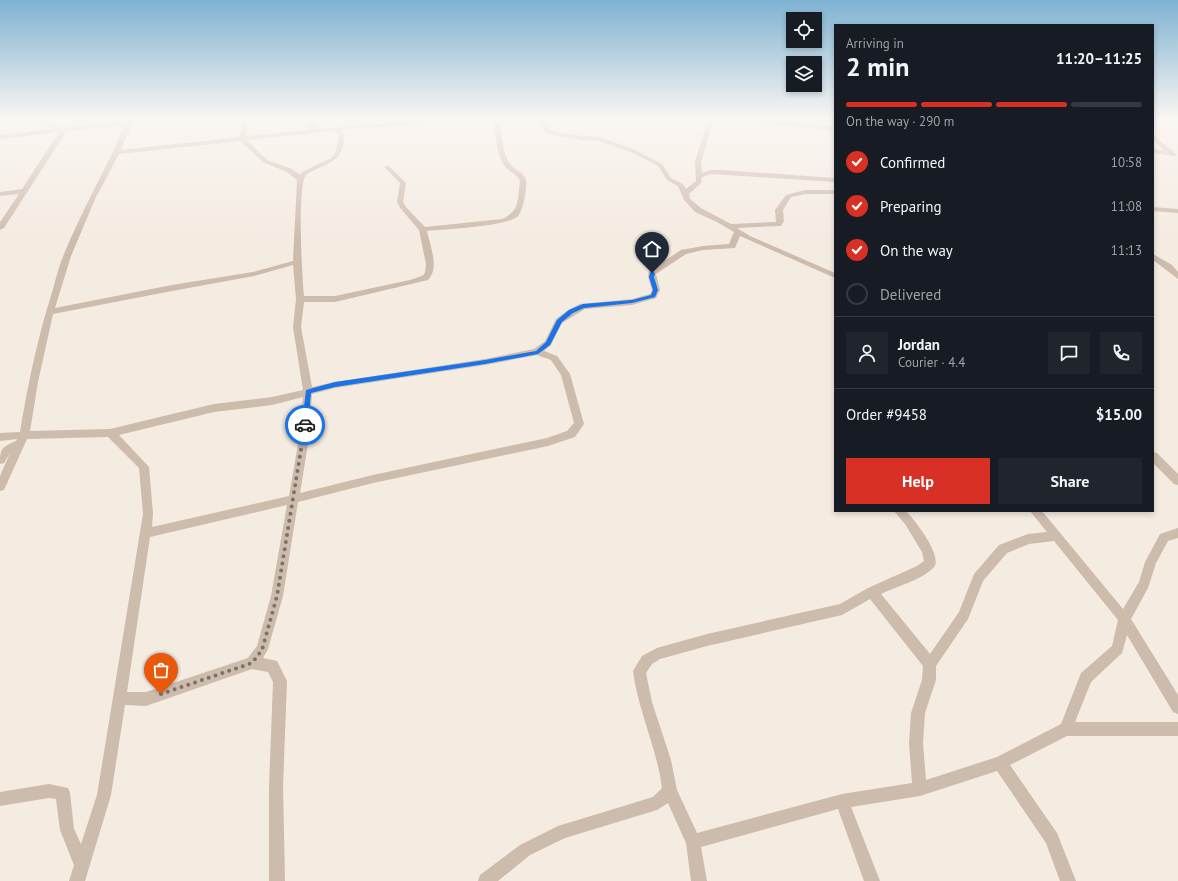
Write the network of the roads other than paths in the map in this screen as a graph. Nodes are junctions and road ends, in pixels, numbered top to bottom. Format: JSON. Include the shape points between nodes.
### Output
{"nodes":[{"id":1,"x":44,"y":160,"type":"edge"},
{"id":2,"x":113,"y":160,"type":"edge"},
{"id":3,"x":264,"y":160,"type":"edge"},
{"id":4,"x":331,"y":160,"type":"edge"},
{"id":5,"x":505,"y":160,"type":"edge"},
{"id":6,"x":651,"y":160,"type":"edge"},
{"id":7,"x":699,"y":160,"type":"edge"},
{"id":8,"x":388,"y":167,"type":"dead end"},
{"id":9,"x":700,"y":176,"type":"junction"},
{"id":10,"x":300,"y":180,"type":"junction"},
{"id":11,"x":834,"y":180,"type":"edge"},
{"id":12,"x":24,"y":191,"type":"junction"},
{"id":13,"x":834,"y":192,"type":"edge"},
{"id":14,"x":685,"y":193,"type":"junction"},
{"id":15,"x":0,"y":194,"type":"edge"},
{"id":16,"x":1154,"y":209,"type":"edge"},
{"id":17,"x":1178,"y":211,"type":"edge"},
{"id":18,"x":730,"y":226,"type":"junction"},
{"id":19,"x":0,"y":228,"type":"edge"},
{"id":20,"x":423,"y":229,"type":"junction"},
{"id":21,"x":738,"y":231,"type":"junction"},
{"id":22,"x":1154,"y":257,"type":"edge"},
{"id":23,"x":297,"y":262,"type":"junction"},
{"id":24,"x":834,"y":276,"type":"edge"},
{"id":25,"x":1178,"y":277,"type":"edge"},
{"id":26,"x":300,"y":298,"type":"junction"},
{"id":27,"x":50,"y":312,"type":"junction"},
{"id":28,"x":538,"y":352,"type":"junction"},
{"id":29,"x":308,"y":391,"type":"junction"},
{"id":30,"x":110,"y":433,"type":"junction"},
{"id":31,"x":0,"y":437,"type":"edge"},
{"id":32,"x":22,"y":439,"type":"junction"},
{"id":33,"x":1154,"y":457,"type":"edge"},
{"id":34,"x":0,"y":460,"type":"edge"},
{"id":35,"x":1178,"y":481,"type":"edge"},
{"id":36,"x":0,"y":487,"type":"edge"},
{"id":37,"x":294,"y":499,"type":"junction"},
{"id":38,"x":900,"y":512,"type":"edge"},
{"id":39,"x":1036,"y":512,"type":"edge"},
{"id":40,"x":145,"y":533,"type":"junction"},
{"id":41,"x":1178,"y":533,"type":"edge"},
{"id":42,"x":1057,"y":536,"type":"junction"},
{"id":43,"x":872,"y":592,"type":"junction"},
{"id":44,"x":1124,"y":619,"type":"junction"},
{"id":45,"x":252,"y":663,"type":"junction"},
{"id":46,"x":930,"y":664,"type":"junction"},
{"id":47,"x":118,"y":698,"type":"junction"},
{"id":48,"x":1178,"y":707,"type":"edge"},
{"id":49,"x":1066,"y":728,"type":"junction"},
{"id":50,"x":1178,"y":729,"type":"edge"},
{"id":51,"x":1000,"y":764,"type":"junction"},
{"id":52,"x":920,"y":789,"type":"junction"},
{"id":53,"x":670,"y":791,"type":"junction"},
{"id":54,"x":0,"y":799,"type":"edge"},
{"id":55,"x":842,"y":801,"type":"junction"},
{"id":56,"x":693,"y":842,"type":"junction"},
{"id":57,"x":82,"y":864,"type":"junction"},
{"id":58,"x":489,"y":879,"type":"edge"},
{"id":59,"x":77,"y":881,"type":"edge"},
{"id":60,"x":277,"y":881,"type":"edge"},
{"id":61,"x":699,"y":881,"type":"edge"},
{"id":62,"x":872,"y":881,"type":"edge"},
{"id":63,"x":1068,"y":881,"type":"edge"}],
"edges":[{"from":1,"to":12,"type":"street"},
{"from":2,"to":27,"type":"street","via":[[67,256]]},
{"from":3,"to":10,"type":"street","via":[[290,170],[297,174]]},
{"from":4,"to":10,"type":"street","via":[[304,173]]},
{"from":5,"to":20,"type":"street","via":[[523,181],[519,210],[514,216],[503,221]]},
{"from":6,"to":14,"type":"street","via":[[660,165],[669,179],[681,185]]},
{"from":7,"to":9,"type":"street"},
{"from":8,"to":20,"type":"street","via":[[403,182],[400,202],[403,208]]},
{"from":9,"to":11,"type":"street","via":[[710,172],[722,172]]},
{"from":9,"to":14,"type":"street","via":[[699,182]]},
{"from":10,"to":23,"type":"street"},
{"from":12,"to":15,"type":"street"},
{"from":12,"to":19,"type":"street"},
{"from":13,"to":18,"type":"street","via":[[805,192],[788,196],[780,210],[778,224]]},
{"from":14,"to":18,"type":"street","via":[[687,200],[698,210]]},
{"from":16,"to":17,"type":"street"},
{"from":18,"to":21,"type":"street"},
{"from":20,"to":26,"type":"street","via":[[430,264],[425,278],[335,299]]},
{"from":21,"to":24,"type":"street","via":[[761,244]]},
{"from":21,"to":28,"type":"street","via":[[732,246],[684,252],[652,273],[656,290],[653,296],[632,302],[583,306],[571,312],[559,321],[548,343]]},
{"from":22,"to":25,"type":"street"},
{"from":23,"to":26,"type":"street"},
{"from":23,"to":27,"type":"street","via":[[254,274]]},
{"from":26,"to":29,"type":"street","via":[[297,327]]},
{"from":27,"to":32,"type":"street"},
{"from":28,"to":29,"type":"street"},
{"from":28,"to":37,"type":"street","via":[[554,358],[565,374],[579,424],[571,434],[548,442],[373,479]]},
{"from":29,"to":30,"type":"street","via":[[272,401],[214,408]]},
{"from":29,"to":37,"type":"street"},
{"from":30,"to":32,"type":"street"},
{"from":30,"to":40,"type":"street","via":[[144,467],[148,514]]},
{"from":31,"to":32,"type":"street"},
{"from":32,"to":34,"type":"street","via":[[8,449]]},
{"from":32,"to":36,"type":"street"},
{"from":33,"to":35,"type":"street"},
{"from":37,"to":40,"type":"street"},
{"from":37,"to":45,"type":"street","via":[[277,596],[262,650]]},
{"from":38,"to":43,"type":"street","via":[[909,521],[928,551],[930,563],[921,570]]},
{"from":39,"to":42,"type":"street"},
{"from":40,"to":47,"type":"street"},
{"from":41,"to":44,"type":"street","via":[[1164,537],[1151,562],[1144,584]]},
{"from":42,"to":44,"type":"street"},
{"from":42,"to":46,"type":"street","via":[[1028,539],[1003,549],[978,578],[964,615]]},
{"from":43,"to":46,"type":"street"},
{"from":43,"to":53,"type":"street","via":[[842,609],[707,640],[657,654],[647,660],[639,671],[641,689],[668,773]]},
{"from":44,"to":48,"type":"street"},
{"from":44,"to":49,"type":"street","via":[[1118,649],[1086,678]]},
{"from":45,"to":47,"type":"street","via":[[146,699]]},
{"from":45,"to":60,"type":"street","via":[[272,666],[280,681],[276,787]]},
{"from":46,"to":52,"type":"street","via":[[929,680],[918,712],[916,743]]},
{"from":47,"to":57,"type":"street","via":[[104,795]]},
{"from":49,"to":50,"type":"street"},
{"from":49,"to":51,"type":"street"},
{"from":51,"to":52,"type":"street"},
{"from":51,"to":63,"type":"street","via":[[1052,838]]},
{"from":52,"to":55,"type":"street"},
{"from":53,"to":56,"type":"street"},
{"from":53,"to":58,"type":"street","via":[[657,803],[563,831],[525,850]]},
{"from":54,"to":57,"type":"street","via":[[49,791],[63,793],[67,830]]},
{"from":55,"to":56,"type":"street"},
{"from":55,"to":62,"type":"street"},
{"from":56,"to":61,"type":"street"},
{"from":57,"to":59,"type":"street"}]}
